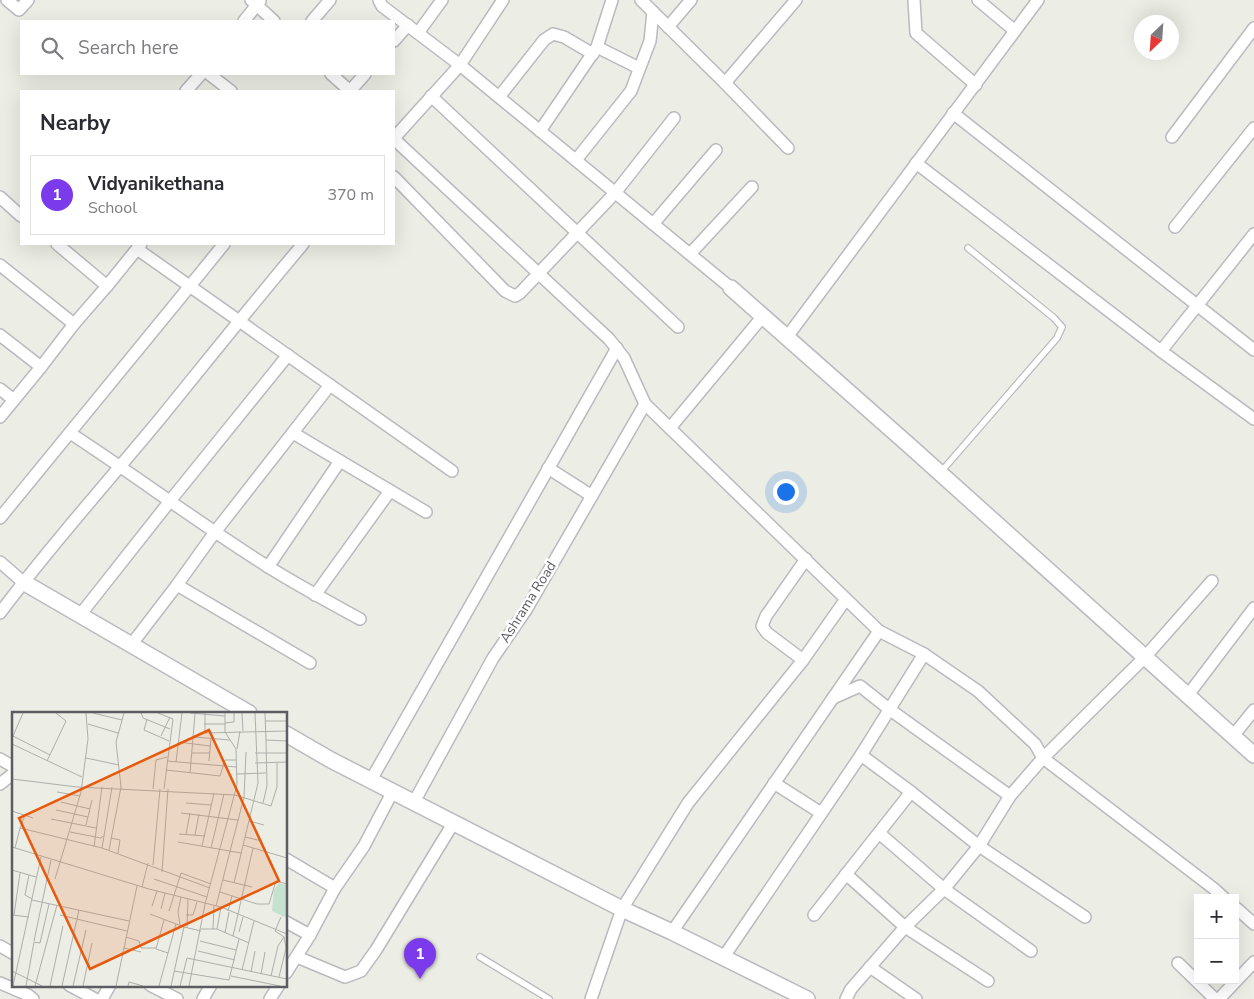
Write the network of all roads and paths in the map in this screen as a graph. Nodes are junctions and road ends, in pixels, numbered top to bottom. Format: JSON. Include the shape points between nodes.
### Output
{"nodes":[{"id":1,"x":7,"y":0,"type":"edge"},
{"id":2,"x":28,"y":0,"type":"edge"},
{"id":3,"x":330,"y":0,"type":"edge"},
{"id":4,"x":442,"y":0,"type":"edge"},
{"id":5,"x":503,"y":0,"type":"edge"},
{"id":6,"x":612,"y":0,"type":"edge"},
{"id":7,"x":641,"y":0,"type":"edge"},
{"id":8,"x":691,"y":0,"type":"edge"},
{"id":9,"x":796,"y":0,"type":"edge"},
{"id":10,"x":914,"y":0,"type":"edge"},
{"id":11,"x":978,"y":0,"type":"edge"},
{"id":12,"x":1038,"y":0,"type":"edge"},
{"id":13,"x":256,"y":2,"type":"edge"},
{"id":14,"x":382,"y":2,"type":"edge"},
{"id":15,"x":654,"y":12,"type":"junction"},
{"id":16,"x":245,"y":20,"type":"edge"},
{"id":17,"x":273,"y":20,"type":"edge"},
{"id":18,"x":313,"y":20,"type":"edge"},
{"id":19,"x":408,"y":25,"type":"junction"},
{"id":20,"x":668,"y":27,"type":"junction"},
{"id":21,"x":1254,"y":28,"type":"edge"},
{"id":22,"x":1016,"y":31,"type":"junction"},
{"id":23,"x":418,"y":33,"type":"junction"},
{"id":24,"x":395,"y":40,"type":"edge"},
{"id":25,"x":595,"y":51,"type":"junction"},
{"id":26,"x":460,"y":64,"type":"junction"},
{"id":27,"x":639,"y":68,"type":"junction"},
{"id":28,"x":200,"y":75,"type":"edge"},
{"id":29,"x":210,"y":75,"type":"edge"},
{"id":30,"x":332,"y":75,"type":"edge"},
{"id":31,"x":364,"y":75,"type":"edge"},
{"id":32,"x":725,"y":83,"type":"junction"},
{"id":33,"x":976,"y":84,"type":"junction"},
{"id":34,"x":187,"y":90,"type":"edge"},
{"id":35,"x":230,"y":90,"type":"edge"},
{"id":36,"x":349,"y":90,"type":"edge"},
{"id":37,"x":351,"y":90,"type":"edge"},
{"id":38,"x":431,"y":96,"type":"junction"},
{"id":39,"x":499,"y":97,"type":"junction"},
{"id":40,"x":954,"y":113,"type":"junction"},
{"id":41,"x":674,"y":118,"type":"dead end"},
{"id":42,"x":1254,"y":128,"type":"edge"},
{"id":43,"x":540,"y":131,"type":"junction"},
{"id":44,"x":1172,"y":137,"type":"dead end"},
{"id":45,"x":395,"y":138,"type":"edge"},
{"id":46,"x":395,"y":140,"type":"edge"},
{"id":47,"x":788,"y":148,"type":"dead end"},
{"id":48,"x":716,"y":150,"type":"dead end"},
{"id":49,"x":576,"y":160,"type":"junction"},
{"id":50,"x":916,"y":163,"type":"junction"},
{"id":51,"x":395,"y":178,"type":"edge"},
{"id":52,"x":752,"y":187,"type":"dead end"},
{"id":53,"x":615,"y":193,"type":"junction"},
{"id":54,"x":0,"y":197,"type":"edge"},
{"id":55,"x":20,"y":215,"type":"edge"},
{"id":56,"x":653,"y":224,"type":"junction"},
{"id":57,"x":1175,"y":227,"type":"dead end"},
{"id":58,"x":576,"y":232,"type":"junction"},
{"id":59,"x":1254,"y":234,"type":"edge"},
{"id":60,"x":61,"y":245,"type":"edge"},
{"id":61,"x":223,"y":245,"type":"edge"},
{"id":62,"x":302,"y":245,"type":"edge"},
{"id":63,"x":139,"y":246,"type":"edge"},
{"id":64,"x":968,"y":248,"type":"dead end"},
{"id":65,"x":690,"y":254,"type":"junction"},
{"id":66,"x":0,"y":265,"type":"edge"},
{"id":67,"x":538,"y":274,"type":"junction"},
{"id":68,"x":107,"y":286,"type":"junction"},
{"id":69,"x":190,"y":286,"type":"junction"},
{"id":70,"x":731,"y":288,"type":"joint"},
{"id":71,"x":1197,"y":306,"type":"junction"},
{"id":72,"x":763,"y":316,"type":"junction"},
{"id":73,"x":238,"y":320,"type":"junction"},
{"id":74,"x":74,"y":324,"type":"junction"},
{"id":75,"x":678,"y":327,"type":"dead end"},
{"id":76,"x":0,"y":335,"type":"edge"},
{"id":77,"x":787,"y":337,"type":"junction"},
{"id":78,"x":617,"y":348,"type":"junction"},
{"id":79,"x":1254,"y":350,"type":"edge"},
{"id":80,"x":1161,"y":351,"type":"junction"},
{"id":81,"x":288,"y":355,"type":"junction"},
{"id":82,"x":41,"y":367,"type":"junction"},
{"id":83,"x":330,"y":384,"type":"junction"},
{"id":84,"x":0,"y":389,"type":"edge"},
{"id":85,"x":14,"y":400,"type":"junction"},
{"id":86,"x":645,"y":404,"type":"junction"},
{"id":87,"x":0,"y":417,"type":"edge"},
{"id":88,"x":1254,"y":419,"type":"edge"},
{"id":89,"x":670,"y":428,"type":"junction"},
{"id":90,"x":70,"y":433,"type":"junction"},
{"id":91,"x":293,"y":433,"type":"junction"},
{"id":92,"x":340,"y":461,"type":"junction"},
{"id":93,"x":120,"y":466,"type":"junction"},
{"id":94,"x":548,"y":468,"type":"junction"},
{"id":95,"x":452,"y":470,"type":"dead end"},
{"id":96,"x":940,"y":473,"type":"junction"},
{"id":97,"x":390,"y":491,"type":"junction"},
{"id":98,"x":592,"y":496,"type":"junction"},
{"id":99,"x":170,"y":501,"type":"junction"},
{"id":100,"x":426,"y":512,"type":"dead end"},
{"id":101,"x":0,"y":518,"type":"edge"},
{"id":102,"x":215,"y":532,"type":"junction"},
{"id":103,"x":806,"y":560,"type":"junction"},
{"id":104,"x":0,"y":562,"type":"edge"},
{"id":105,"x":268,"y":567,"type":"junction"},
{"id":106,"x":1212,"y":581,"type":"dead end"},
{"id":107,"x":22,"y":582,"type":"junction"},
{"id":108,"x":177,"y":585,"type":"junction"},
{"id":109,"x":316,"y":595,"type":"junction"},
{"id":110,"x":846,"y":599,"type":"junction"},
{"id":111,"x":1254,"y":608,"type":"edge"},
{"id":112,"x":0,"y":613,"type":"edge"},
{"id":113,"x":80,"y":615,"type":"junction"},
{"id":114,"x":360,"y":619,"type":"dead end"},
{"id":115,"x":879,"y":631,"type":"junction"},
{"id":116,"x":131,"y":645,"type":"junction"},
{"id":117,"x":924,"y":654,"type":"junction"},
{"id":118,"x":1145,"y":656,"type":"junction"},
{"id":119,"x":803,"y":660,"type":"junction"},
{"id":120,"x":310,"y":663,"type":"dead end"},
{"id":121,"x":1188,"y":695,"type":"junction"},
{"id":122,"x":832,"y":698,"type":"junction"},
{"id":123,"x":889,"y":709,"type":"junction"},
{"id":124,"x":1254,"y":710,"type":"edge"},
{"id":125,"x":247,"y":712,"type":"edge"},
{"id":126,"x":288,"y":735,"type":"edge"},
{"id":127,"x":1233,"y":736,"type":"junction"},
{"id":128,"x":861,"y":755,"type":"junction"},
{"id":129,"x":1254,"y":755,"type":"edge"},
{"id":130,"x":1043,"y":758,"type":"junction"},
{"id":131,"x":0,"y":759,"type":"edge"},
{"id":132,"x":12,"y":766,"type":"edge"},
{"id":133,"x":12,"y":775,"type":"edge"},
{"id":134,"x":371,"y":780,"type":"junction"},
{"id":135,"x":774,"y":783,"type":"junction"},
{"id":136,"x":0,"y":784,"type":"edge"},
{"id":137,"x":393,"y":791,"type":"junction"},
{"id":138,"x":911,"y":792,"type":"junction"},
{"id":139,"x":1010,"y":796,"type":"junction"},
{"id":140,"x":414,"y":802,"type":"junction"},
{"id":141,"x":821,"y":813,"type":"junction"},
{"id":142,"x":454,"y":822,"type":"junction"},
{"id":143,"x":879,"y":833,"type":"junction"},
{"id":144,"x":979,"y":846,"type":"junction"},
{"id":145,"x":288,"y":860,"type":"edge"},
{"id":146,"x":846,"y":874,"type":"junction"},
{"id":147,"x":335,"y":888,"type":"junction"},
{"id":148,"x":944,"y":889,"type":"junction"},
{"id":149,"x":1220,"y":894,"type":"edge"},
{"id":150,"x":622,"y":909,"type":"junction"},
{"id":151,"x":1239,"y":911,"type":"edge"},
{"id":152,"x":814,"y":915,"type":"dead end"},
{"id":153,"x":1085,"y":917,"type":"dead end"},
{"id":154,"x":288,"y":923,"type":"edge"},
{"id":155,"x":1254,"y":924,"type":"edge"},
{"id":156,"x":906,"y":927,"type":"junction"},
{"id":157,"x":672,"y":932,"type":"junction"},
{"id":158,"x":310,"y":935,"type":"junction"},
{"id":159,"x":1031,"y":950,"type":"dead end"},
{"id":160,"x":297,"y":957,"type":"junction"},
{"id":161,"x":480,"y":957,"type":"dead end"},
{"id":162,"x":723,"y":958,"type":"junction"},
{"id":163,"x":1254,"y":962,"type":"edge"},
{"id":164,"x":1178,"y":963,"type":"dead end"},
{"id":165,"x":870,"y":967,"type":"junction"},
{"id":166,"x":288,"y":970,"type":"edge"},
{"id":167,"x":988,"y":980,"type":"dead end"},
{"id":168,"x":0,"y":983,"type":"edge"},
{"id":169,"x":71,"y":986,"type":"edge"},
{"id":170,"x":109,"y":986,"type":"edge"},
{"id":171,"x":152,"y":986,"type":"edge"},
{"id":172,"x":210,"y":986,"type":"edge"},
{"id":173,"x":278,"y":986,"type":"edge"},
{"id":174,"x":32,"y":993,"type":"edge"},
{"id":175,"x":95,"y":999,"type":"edge"},
{"id":176,"x":102,"y":999,"type":"edge"},
{"id":177,"x":177,"y":999,"type":"edge"},
{"id":178,"x":203,"y":999,"type":"edge"},
{"id":179,"x":270,"y":999,"type":"edge"},
{"id":180,"x":549,"y":999,"type":"edge"},
{"id":181,"x":591,"y":999,"type":"edge"},
{"id":182,"x":807,"y":999,"type":"edge"},
{"id":183,"x":846,"y":999,"type":"edge"},
{"id":184,"x":916,"y":999,"type":"edge"},
{"id":185,"x":1217,"y":999,"type":"edge"}],
"edges":[{"from":1,"to":2,"type":"street","via":[[19,10]]},
{"from":3,"to":18,"type":"street"},
{"from":4,"to":23,"type":"street"},
{"from":5,"to":26,"type":"street"},
{"from":6,"to":25,"type":"street"},
{"from":7,"to":15,"type":"street"},
{"from":8,"to":20,"type":"street"},
{"from":9,"to":32,"type":"street"},
{"from":10,"to":33,"type":"street","via":[[916,33]]},
{"from":11,"to":22,"type":"street"},
{"from":12,"to":22,"type":"street"},
{"from":13,"to":16,"type":"street"},
{"from":13,"to":17,"type":"street"},
{"from":14,"to":19,"type":"street"},
{"from":15,"to":20,"type":"street"},
{"from":15,"to":27,"type":"street","via":[[650,41]]},
{"from":19,"to":23,"type":"street"},
{"from":19,"to":24,"type":"street"},
{"from":20,"to":32,"type":"street"},
{"from":21,"to":44,"type":"street"},
{"from":22,"to":33,"type":"street"},
{"from":23,"to":26,"type":"street"},
{"from":25,"to":27,"type":"street"},
{"from":25,"to":39,"type":"street","via":[[553,34],[544,40]]},
{"from":25,"to":43,"type":"street"},
{"from":26,"to":38,"type":"street"},
{"from":26,"to":39,"type":"street"},
{"from":27,"to":49,"type":"street","via":[[631,91]]},
{"from":28,"to":34,"type":"street"},
{"from":29,"to":35,"type":"street"},
{"from":30,"to":36,"type":"street"},
{"from":31,"to":37,"type":"street"},
{"from":32,"to":47,"type":"street"},
{"from":33,"to":40,"type":"street"},
{"from":38,"to":45,"type":"street"},
{"from":38,"to":58,"type":"street"},
{"from":39,"to":43,"type":"street"},
{"from":40,"to":50,"type":"street"},
{"from":40,"to":71,"type":"street"},
{"from":41,"to":53,"type":"street"},
{"from":42,"to":57,"type":"street"},
{"from":43,"to":49,"type":"street"},
{"from":46,"to":67,"type":"street"},
{"from":48,"to":56,"type":"street"},
{"from":49,"to":53,"type":"street"},
{"from":50,"to":77,"type":"street"},
{"from":50,"to":80,"type":"street"},
{"from":51,"to":67,"type":"street","via":[[505,291],[515,296]]},
{"from":52,"to":65,"type":"street"},
{"from":53,"to":56,"type":"street"},
{"from":53,"to":58,"type":"street"},
{"from":54,"to":55,"type":"street"},
{"from":56,"to":65,"type":"street"},
{"from":58,"to":67,"type":"street"},
{"from":58,"to":75,"type":"street"},
{"from":59,"to":71,"type":"street"},
{"from":60,"to":68,"type":"street"},
{"from":61,"to":69,"type":"street"},
{"from":62,"to":73,"type":"street"},
{"from":63,"to":68,"type":"street"},
{"from":63,"to":69,"type":"street"},
{"from":64,"to":96,"type":"lane","via":[[1062,327],[1057,338]]},
{"from":65,"to":70,"type":"street"},
{"from":66,"to":74,"type":"street"},
{"from":67,"to":78,"type":"street"},
{"from":68,"to":74,"type":"street"},
{"from":69,"to":73,"type":"street"},
{"from":69,"to":90,"type":"street"},
{"from":70,"to":72,"type":"street"},
{"from":71,"to":79,"type":"street"},
{"from":71,"to":80,"type":"street"},
{"from":72,"to":77,"type":"street"},
{"from":72,"to":89,"type":"street"},
{"from":73,"to":81,"type":"street"},
{"from":73,"to":93,"type":"street"},
{"from":74,"to":82,"type":"street"},
{"from":76,"to":82,"type":"street"},
{"from":77,"to":96,"type":"street"},
{"from":78,"to":86,"type":"street"},
{"from":78,"to":94,"type":"street"},
{"from":80,"to":88,"type":"street"},
{"from":81,"to":83,"type":"street"},
{"from":81,"to":99,"type":"street"},
{"from":82,"to":85,"type":"street"},
{"from":83,"to":91,"type":"street"},
{"from":83,"to":95,"type":"street"},
{"from":84,"to":85,"type":"street"},
{"from":85,"to":87,"type":"street"},
{"from":86,"to":89,"type":"street"},
{"from":86,"to":98,"type":"street","name":"Ashrama Road"},
{"from":89,"to":103,"type":"street"},
{"from":90,"to":93,"type":"street"},
{"from":90,"to":101,"type":"street"},
{"from":91,"to":92,"type":"street"},
{"from":91,"to":102,"type":"street"},
{"from":92,"to":97,"type":"street"},
{"from":92,"to":105,"type":"street"},
{"from":93,"to":99,"type":"street"},
{"from":93,"to":107,"type":"street"},
{"from":94,"to":98,"type":"street"},
{"from":94,"to":134,"type":"street"},
{"from":96,"to":118,"type":"street"},
{"from":97,"to":100,"type":"street"},
{"from":97,"to":109,"type":"street"},
{"from":98,"to":140,"type":"street","name":"Ashrama Road","via":[[526,610],[493,658]]},
{"from":99,"to":102,"type":"street"},
{"from":99,"to":113,"type":"street"},
{"from":102,"to":105,"type":"street"},
{"from":102,"to":108,"type":"street"},
{"from":103,"to":110,"type":"street"},
{"from":103,"to":119,"type":"street","via":[[762,626]]},
{"from":104,"to":107,"type":"street"},
{"from":105,"to":109,"type":"street"},
{"from":106,"to":118,"type":"street"},
{"from":107,"to":112,"type":"street"},
{"from":107,"to":113,"type":"street"},
{"from":108,"to":116,"type":"street"},
{"from":108,"to":120,"type":"street"},
{"from":109,"to":114,"type":"street"},
{"from":110,"to":115,"type":"street"},
{"from":110,"to":119,"type":"street"},
{"from":111,"to":121,"type":"street"},
{"from":113,"to":116,"type":"street"},
{"from":115,"to":117,"type":"street"},
{"from":115,"to":122,"type":"street"},
{"from":116,"to":125,"type":"street"},
{"from":117,"to":123,"type":"street"},
{"from":117,"to":130,"type":"street","via":[[978,691],[1035,744]]},
{"from":118,"to":121,"type":"street"},
{"from":118,"to":130,"type":"street"},
{"from":119,"to":150,"type":"street","via":[[688,803]]},
{"from":121,"to":127,"type":"street"},
{"from":122,"to":123,"type":"street","via":[[860,686]]},
{"from":122,"to":135,"type":"street"},
{"from":123,"to":128,"type":"street"},
{"from":123,"to":139,"type":"street"},
{"from":124,"to":127,"type":"street"},
{"from":126,"to":134,"type":"street"},
{"from":127,"to":129,"type":"street"},
{"from":128,"to":138,"type":"street"},
{"from":128,"to":141,"type":"street"},
{"from":130,"to":139,"type":"street"},
{"from":130,"to":149,"type":"street"},
{"from":131,"to":132,"type":"street"},
{"from":133,"to":136,"type":"street"},
{"from":134,"to":137,"type":"street"},
{"from":135,"to":141,"type":"street"},
{"from":135,"to":157,"type":"street"},
{"from":137,"to":140,"type":"street"},
{"from":137,"to":147,"type":"street","via":[[364,846]]},
{"from":138,"to":143,"type":"street"},
{"from":138,"to":144,"type":"street"},
{"from":139,"to":144,"type":"street"},
{"from":140,"to":142,"type":"street"},
{"from":141,"to":162,"type":"street"},
{"from":142,"to":150,"type":"street"},
{"from":142,"to":160,"type":"street","via":[[361,971],[345,978]]},
{"from":143,"to":146,"type":"street"},
{"from":143,"to":148,"type":"street"},
{"from":144,"to":148,"type":"street"},
{"from":144,"to":153,"type":"street"},
{"from":145,"to":147,"type":"street"},
{"from":146,"to":152,"type":"street"},
{"from":146,"to":156,"type":"street"},
{"from":147,"to":158,"type":"street"},
{"from":148,"to":156,"type":"street"},
{"from":148,"to":159,"type":"street"},
{"from":150,"to":157,"type":"street"},
{"from":150,"to":181,"type":"street"},
{"from":151,"to":155,"type":"street"},
{"from":154,"to":158,"type":"street"},
{"from":156,"to":165,"type":"street"},
{"from":156,"to":167,"type":"street"},
{"from":157,"to":162,"type":"street"},
{"from":158,"to":160,"type":"street"},
{"from":160,"to":166,"type":"street"},
{"from":161,"to":180,"type":"lane"},
{"from":162,"to":182,"type":"street"},
{"from":163,"to":185,"type":"street"},
{"from":164,"to":185,"type":"street"},
{"from":165,"to":183,"type":"street"},
{"from":165,"to":184,"type":"street"},
{"from":168,"to":174,"type":"street"},
{"from":169,"to":175,"type":"street"},
{"from":170,"to":176,"type":"street"},
{"from":171,"to":177,"type":"street"},
{"from":172,"to":178,"type":"street"},
{"from":173,"to":179,"type":"street"}]}
